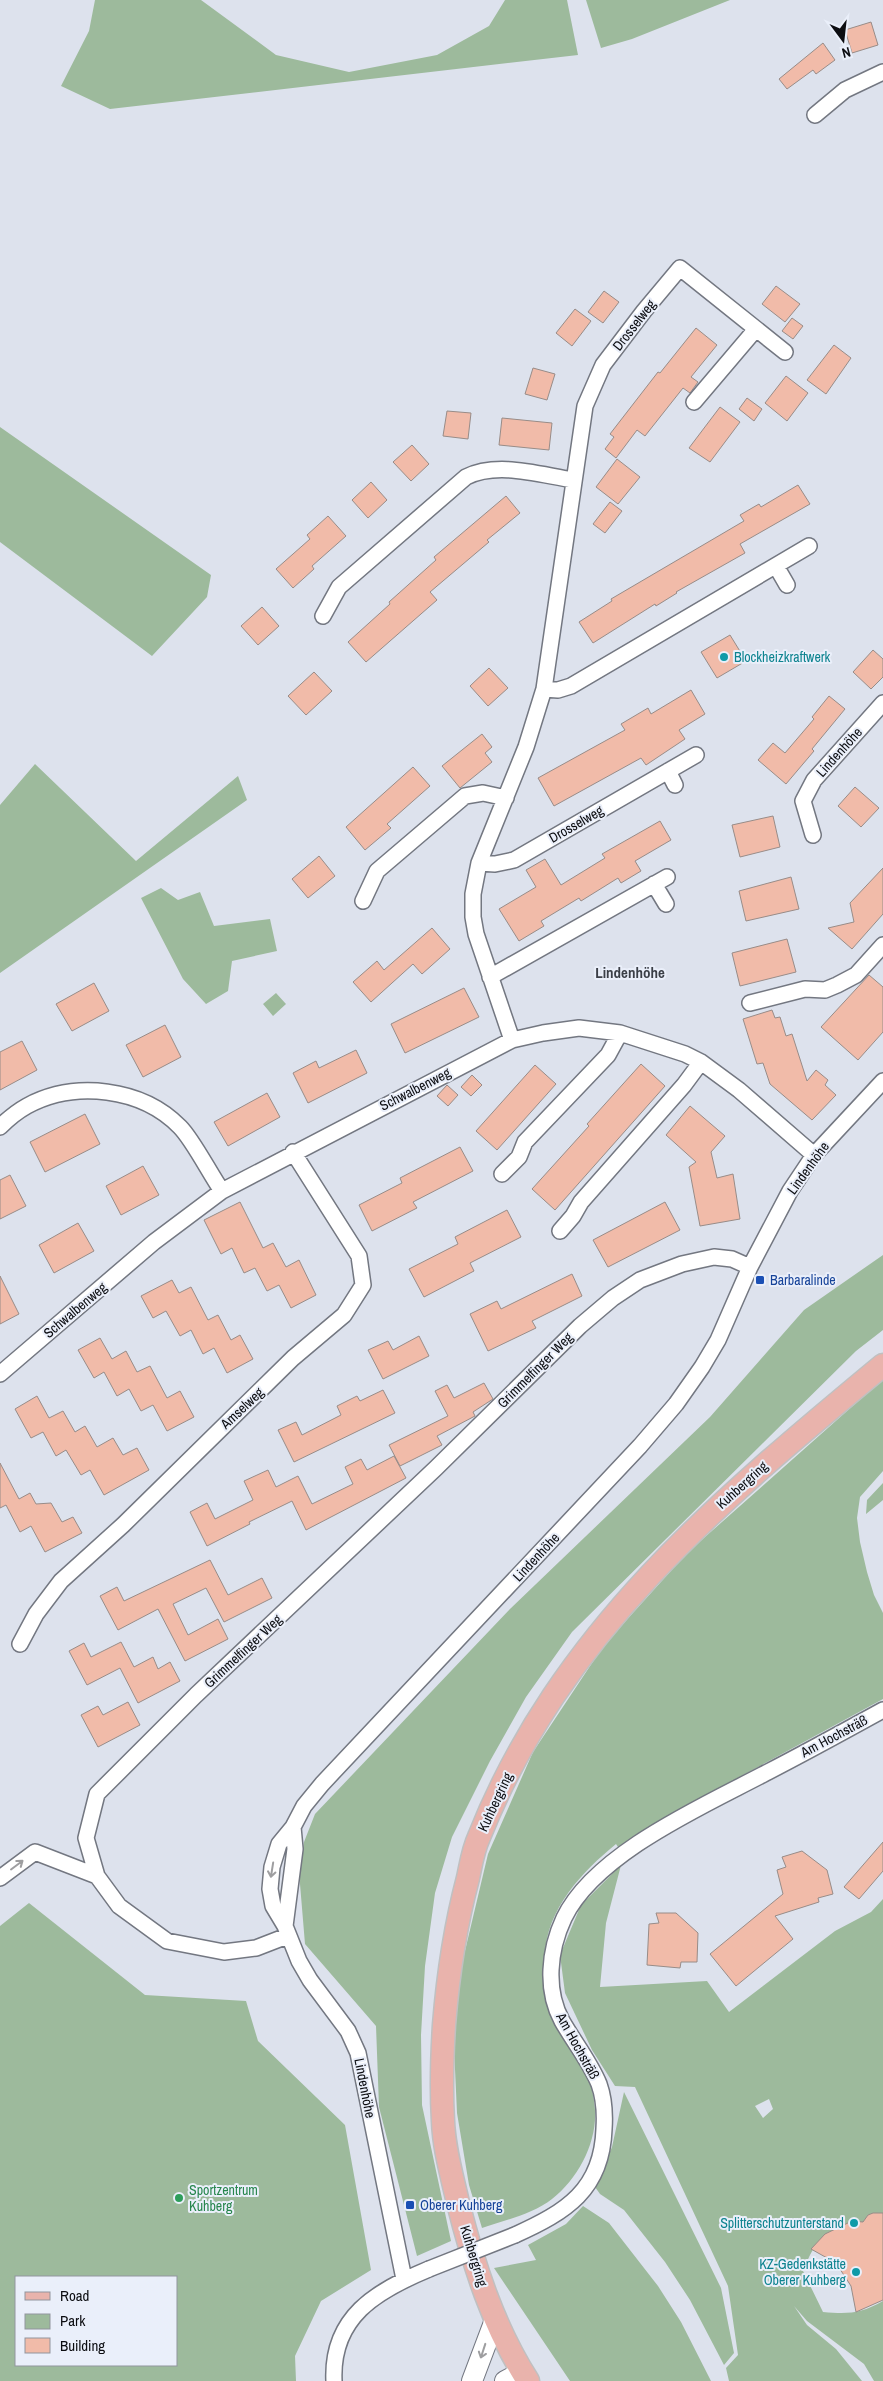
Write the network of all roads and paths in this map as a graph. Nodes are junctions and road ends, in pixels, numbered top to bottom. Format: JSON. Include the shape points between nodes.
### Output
{"nodes":[{"id":1,"x":883,"y":72,"type":"edge"},
{"id":2,"x":814,"y":115,"type":"dead end"},
{"id":3,"x":756,"y":329,"type":"junction"},
{"id":4,"x":785,"y":352,"type":"dead end"},
{"id":5,"x":694,"y":402,"type":"dead end"},
{"id":6,"x":574,"y":480,"type":"junction"},
{"id":7,"x":809,"y":546,"type":"dead end"},
{"id":8,"x":776,"y":566,"type":"junction"},
{"id":9,"x":787,"y":585,"type":"dead end"},
{"id":10,"x":323,"y":616,"type":"dead end"},
{"id":11,"x":544,"y":689,"type":"junction"},
{"id":12,"x":883,"y":703,"type":"edge"},
{"id":13,"x":696,"y":755,"type":"dead end"},
{"id":14,"x":668,"y":771,"type":"junction"},
{"id":15,"x":675,"y":785,"type":"dead end"},
{"id":16,"x":506,"y":798,"type":"junction"},
{"id":17,"x":813,"y":834,"type":"dead end"},
{"id":18,"x":479,"y":863,"type":"junction"},
{"id":19,"x":363,"y":901,"type":"dead end"},
{"id":20,"x":666,"y":904,"type":"dead end"},
{"id":21,"x":883,"y":945,"type":"edge"},
{"id":22,"x":490,"y":977,"type":"junction"},
{"id":23,"x":750,"y":1003,"type":"dead end"},
{"id":24,"x":620,"y":1033,"type":"junction"},
{"id":25,"x":512,"y":1040,"type":"junction"},
{"id":26,"x":701,"y":1062,"type":"junction"},
{"id":27,"x":883,"y":1081,"type":"edge"},
{"id":28,"x":0,"y":1127,"type":"edge"},
{"id":29,"x":293,"y":1152,"type":"junction"},
{"id":30,"x":814,"y":1155,"type":"junction"},
{"id":31,"x":502,"y":1174,"type":"dead end"},
{"id":32,"x":222,"y":1191,"type":"junction"},
{"id":33,"x":560,"y":1231,"type":"dead end"},
{"id":34,"x":750,"y":1267,"type":"junction"},
{"id":35,"x":883,"y":1365,"type":"edge"},
{"id":36,"x":0,"y":1374,"type":"edge"},
{"id":37,"x":20,"y":1644,"type":"dead end"},
{"id":38,"x":883,"y":1710,"type":"edge"},
{"id":39,"x":97,"y":1876,"type":"junction"},
{"id":40,"x":0,"y":1878,"type":"edge"},
{"id":41,"x":286,"y":1931,"type":"junction"},
{"id":42,"x":403,"y":2273,"type":"junction"},
{"id":43,"x":495,"y":2320,"type":"junction"},
{"id":44,"x":518,"y":2378,"type":"edge"},
{"id":45,"x":334,"y":2381,"type":"edge"},
{"id":46,"x":472,"y":2381,"type":"edge"}],
"edges":[{"from":1,"to":2,"type":"street","via":[[845,90]]},
{"from":3,"to":4,"type":"street","name":"Drosselweg"},
{"from":3,"to":5,"type":"street"},
{"from":3,"to":6,"type":"street","name":"Drosselweg","via":[[680,268],[603,365],[586,406]]},
{"from":6,"to":10,"type":"street","via":[[493,469],[466,477],[339,587]]},
{"from":6,"to":11,"type":"street","name":"Drosselweg"},
{"from":7,"to":8,"type":"street"},
{"from":8,"to":9,"type":"street"},
{"from":8,"to":11,"type":"street","via":[[571,686],[558,690]]},
{"from":11,"to":16,"type":"street","name":"Drosselweg"},
{"from":12,"to":17,"type":"street","name":"Lindenhöhe","via":[[814,780],[803,801]]},
{"from":13,"to":14,"type":"street","name":"Drosselweg"},
{"from":14,"to":15,"type":"street"},
{"from":14,"to":18,"type":"street","name":"Drosselweg","via":[[514,860]]},
{"from":16,"to":18,"type":"street","name":"Drosselweg"},
{"from":16,"to":19,"type":"street","via":[[483,793],[465,796],[377,871]]},
{"from":18,"to":22,"type":"street","name":"Drosselweg","via":[[473,894],[473,917]]},
{"from":20,"to":22,"type":"street","via":[[661,881]]},
{"from":21,"to":23,"type":"street","via":[[856,975],[837,985],[825,990],[805,989]]},
{"from":22,"to":25,"type":"street","name":"Drosselweg"},
{"from":24,"to":25,"type":"street","name":"Schwalbenweg","via":[[579,1028]]},
{"from":24,"to":26,"type":"street","name":"Schwalbenweg"},
{"from":24,"to":31,"type":"street","via":[[608,1056],[525,1142],[519,1157]]},
{"from":25,"to":29,"type":"street","name":"Schwalbenweg"},
{"from":26,"to":30,"type":"street","name":"Schwalbenweg","via":[[739,1090]]},
{"from":26,"to":33,"type":"street"},
{"from":27,"to":30,"type":"street","name":"Lindenhöhe"},
{"from":28,"to":32,"type":"street","via":[[28,1106],[57,1095],[90,1090],[122,1094],[155,1107],[181,1128]]},
{"from":29,"to":32,"type":"street","name":"Schwalbenweg"},
{"from":29,"to":37,"type":"street","name":"Amselweg","via":[[359,1256],[363,1285],[344,1314],[293,1358],[123,1525],[61,1581],[36,1614]]},
{"from":30,"to":34,"type":"street","name":"Lindenhöhe","via":[[790,1191]]},
{"from":32,"to":36,"type":"street","name":"Schwalbenweg","via":[[154,1242]]},
{"from":34,"to":39,"type":"street","name":"Grimmelfinger Weg","via":[[732,1259],[714,1257],[682,1264],[640,1280],[580,1326],[97,1794],[86,1838]]},
{"from":34,"to":41,"type":"street","name":"Lindenhöhe","via":[[718,1340],[676,1404],[304,1806],[279,1844],[272,1867],[270,1889],[273,1906]]},
{"from":35,"to":43,"type":"main road","name":"Kuhbergring","via":[[699,1523],[606,1624],[554,1694],[513,1762],[478,1840],[460,1906],[450,1962],[441,2061],[443,2124],[471,2253]]},
{"from":38,"to":42,"type":"street","name":"Am Hochsträß","bridge":true,"via":[[660,1831],[628,1851],[581,1892],[554,1945],[551,1988],[561,2020],[599,2084],[605,2115],[600,2159],[582,2194],[556,2216],[428,2269]]},
{"from":40,"to":39,"type":"street","one_way":true,"via":[[35,1852]]},
{"from":39,"to":41,"type":"street","name":"Grimmelfinger Weg","via":[[119,1906],[167,1941],[224,1952],[256,1948]]},
{"from":41,"to":42,"type":"street","name":"Lindenhöhe","via":[[310,1980],[348,2030],[358,2053]]},
{"from":42,"to":45,"type":"street","name":"Am Hochsträß","via":[[350,2320],[337,2344]]},
{"from":43,"to":44,"type":"main road","name":"Kuhbergring"},
{"from":43,"to":46,"type":"street","one_way":true}]}
